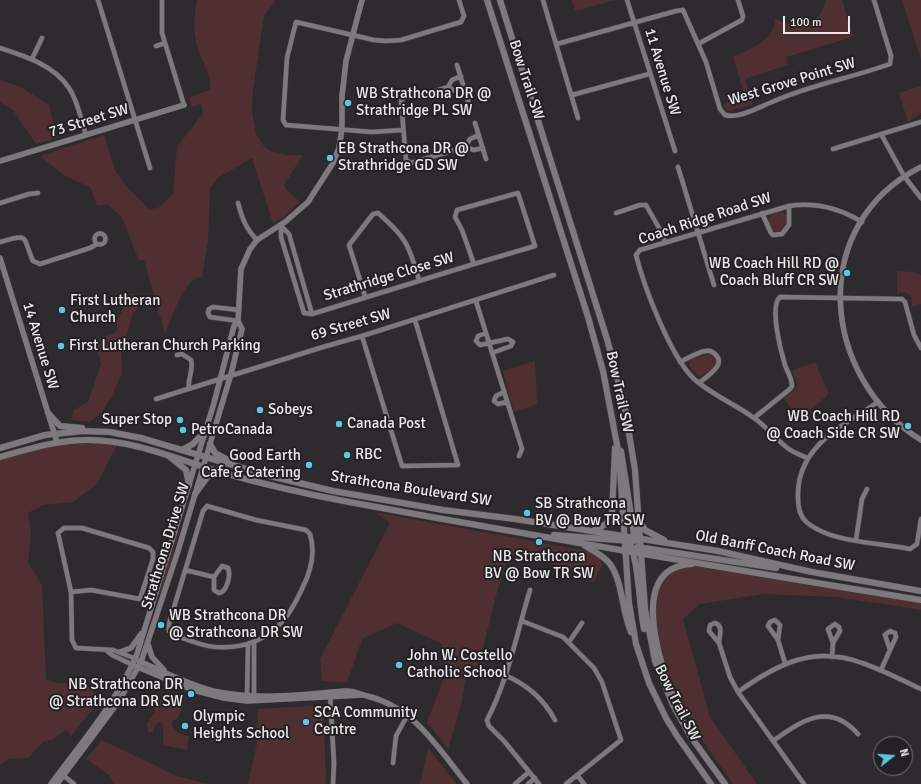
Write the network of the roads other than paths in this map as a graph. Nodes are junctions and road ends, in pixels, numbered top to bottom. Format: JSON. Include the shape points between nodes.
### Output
{"nodes":[{"id":1,"x":98,"y":0,"type":"edge"},
{"id":2,"x":162,"y":0,"type":"edge"},
{"id":3,"x":362,"y":0,"type":"edge"},
{"id":4,"x":459,"y":0,"type":"edge"},
{"id":5,"x":487,"y":0,"type":"edge"},
{"id":6,"x":500,"y":0,"type":"edge"},
{"id":7,"x":543,"y":0,"type":"edge"},
{"id":8,"x":627,"y":0,"type":"edge"},
{"id":9,"x":738,"y":0,"type":"edge"},
{"id":10,"x":874,"y":0,"type":"edge"},
{"id":11,"x":634,"y":24,"type":"junction"},
{"id":12,"x":352,"y":35,"type":"junction"},
{"id":13,"x":42,"y":38,"type":"dead end"},
{"id":14,"x":165,"y":43,"type":"junction"},
{"id":15,"x":557,"y":44,"type":"junction"},
{"id":16,"x":698,"y":44,"type":"junction"},
{"id":17,"x":156,"y":46,"type":"dead end"},
{"id":18,"x":0,"y":48,"type":"edge"},
{"id":19,"x":32,"y":60,"type":"junction"},
{"id":20,"x":457,"y":65,"type":"dead end"},
{"id":21,"x":649,"y":74,"type":"junction"},
{"id":22,"x":461,"y":76,"type":"junction"},
{"id":23,"x":448,"y":87,"type":"junction"},
{"id":24,"x":465,"y":89,"type":"junction"},
{"id":25,"x":572,"y":95,"type":"junction"},
{"id":26,"x":468,"y":101,"type":"dead end"},
{"id":27,"x":184,"y":105,"type":"joint"},
{"id":28,"x":578,"y":118,"type":"dead end"},
{"id":29,"x":134,"y":120,"type":"junction"},
{"id":30,"x":921,"y":122,"type":"edge"},
{"id":31,"x":475,"y":123,"type":"dead end"},
{"id":32,"x":342,"y":129,"type":"junction"},
{"id":33,"x":403,"y":130,"type":"junction"},
{"id":34,"x":881,"y":134,"type":"junction"},
{"id":35,"x":86,"y":135,"type":"junction"},
{"id":36,"x":479,"y":135,"type":"junction"},
{"id":37,"x":465,"y":147,"type":"junction"},
{"id":38,"x":483,"y":148,"type":"junction"},
{"id":39,"x":833,"y":149,"type":"dead end"},
{"id":40,"x":675,"y":151,"type":"dead end"},
{"id":41,"x":486,"y":159,"type":"dead end"},
{"id":42,"x":0,"y":161,"type":"edge"},
{"id":43,"x":678,"y":167,"type":"dead end"},
{"id":44,"x":921,"y":167,"type":"edge"},
{"id":45,"x":150,"y":168,"type":"dead end"},
{"id":46,"x":904,"y":176,"type":"junction"},
{"id":47,"x":38,"y":193,"type":"dead end"},
{"id":48,"x":921,"y":198,"type":"edge"},
{"id":49,"x":0,"y":203,"type":"edge"},
{"id":50,"x":238,"y":203,"type":"dead end"},
{"id":51,"x":790,"y":206,"type":"junction"},
{"id":52,"x":616,"y":213,"type":"dead end"},
{"id":53,"x":762,"y":213,"type":"junction"},
{"id":54,"x":862,"y":222,"type":"junction"},
{"id":55,"x":281,"y":226,"type":"junction"},
{"id":56,"x":697,"y":233,"type":"junction"},
{"id":57,"x":257,"y":240,"type":"junction"},
{"id":58,"x":0,"y":242,"type":"edge"},
{"id":59,"x":665,"y":242,"type":"junction"},
{"id":60,"x":97,"y":244,"type":"dead end"},
{"id":61,"x":0,"y":258,"type":"edge"},
{"id":62,"x":474,"y":264,"type":"junction"},
{"id":63,"x":554,"y":275,"type":"dead end"},
{"id":64,"x":419,"y":280,"type":"junction"},
{"id":65,"x":714,"y":285,"type":"dead end"},
{"id":66,"x":365,"y":296,"type":"junction"},
{"id":67,"x":840,"y":298,"type":"junction"},
{"id":68,"x":476,"y":301,"type":"junction"},
{"id":69,"x":239,"y":310,"type":"junction"},
{"id":70,"x":312,"y":314,"type":"junction"},
{"id":71,"x":415,"y":320,"type":"junction"},
{"id":72,"x":238,"y":322,"type":"junction"},
{"id":73,"x":486,"y":333,"type":"junction"},
{"id":74,"x":362,"y":336,"type":"junction"},
{"id":75,"x":489,"y":343,"type":"junction"},
{"id":76,"x":921,"y":348,"type":"edge"},
{"id":77,"x":492,"y":353,"type":"junction"},
{"id":78,"x":177,"y":355,"type":"dead end"},
{"id":79,"x":680,"y":362,"type":"junction"},
{"id":80,"x":231,"y":374,"type":"junction"},
{"id":81,"x":220,"y":380,"type":"junction"},
{"id":82,"x":699,"y":383,"type":"junction"},
{"id":83,"x":189,"y":389,"type":"junction"},
{"id":84,"x":504,"y":392,"type":"junction"},
{"id":85,"x":156,"y":399,"type":"dead end"},
{"id":86,"x":507,"y":402,"type":"junction"},
{"id":87,"x":878,"y":402,"type":"junction"},
{"id":88,"x":48,"y":413,"type":"junction"},
{"id":89,"x":754,"y":418,"type":"junction"},
{"id":90,"x":207,"y":429,"type":"junction"},
{"id":91,"x":93,"y":431,"type":"junction"},
{"id":92,"x":54,"y":434,"type":"junction"},
{"id":93,"x":615,"y":434,"type":"junction"},
{"id":94,"x":921,"y":440,"type":"edge"},
{"id":95,"x":57,"y":442,"type":"junction"},
{"id":96,"x":210,"y":444,"type":"junction"},
{"id":97,"x":0,"y":448,"type":"edge"},
{"id":98,"x":182,"y":450,"type":"junction"},
{"id":99,"x":166,"y":454,"type":"junction"},
{"id":100,"x":198,"y":455,"type":"junction"},
{"id":101,"x":519,"y":456,"type":"dead end"},
{"id":102,"x":0,"y":457,"type":"edge"},
{"id":103,"x":206,"y":458,"type":"junction"},
{"id":104,"x":807,"y":458,"type":"junction"},
{"id":105,"x":196,"y":463,"type":"junction"},
{"id":106,"x":203,"y":465,"type":"junction"},
{"id":107,"x":242,"y":468,"type":"junction"},
{"id":108,"x":219,"y":471,"type":"junction"},
{"id":109,"x":189,"y":485,"type":"junction"},
{"id":110,"x":867,"y":489,"type":"dead end"},
{"id":111,"x":195,"y":494,"type":"junction"},
{"id":112,"x":638,"y":518,"type":"junction"},
{"id":113,"x":921,"y":519,"type":"edge"},
{"id":114,"x":593,"y":531,"type":"junction"},
{"id":115,"x":524,"y":532,"type":"junction"},
{"id":116,"x":856,"y":540,"type":"junction"},
{"id":117,"x":671,"y":543,"type":"junction"},
{"id":118,"x":582,"y":544,"type":"junction"},
{"id":119,"x":633,"y":544,"type":"junction"},
{"id":120,"x":702,"y":563,"type":"junction"},
{"id":121,"x":185,"y":570,"type":"junction"},
{"id":122,"x":812,"y":572,"type":"junction"},
{"id":123,"x":214,"y":577,"type":"junction"},
{"id":124,"x":530,"y":590,"type":"dead end"},
{"id":125,"x":921,"y":591,"type":"edge"},
{"id":126,"x":71,"y":592,"type":"junction"},
{"id":127,"x":921,"y":600,"type":"edge"},
{"id":128,"x":150,"y":616,"type":"junction"},
{"id":129,"x":522,"y":621,"type":"junction"},
{"id":130,"x":582,"y":623,"type":"dead end"},
{"id":131,"x":778,"y":640,"type":"dead end"},
{"id":132,"x":254,"y":642,"type":"junction"},
{"id":133,"x":569,"y":642,"type":"junction"},
{"id":134,"x":719,"y":643,"type":"dead end"},
{"id":135,"x":833,"y":643,"type":"dead end"},
{"id":136,"x":148,"y":644,"type":"junction"},
{"id":137,"x":248,"y":644,"type":"junction"},
{"id":138,"x":636,"y":644,"type":"junction"},
{"id":139,"x":106,"y":650,"type":"junction"},
{"id":140,"x":890,"y":650,"type":"dead end"},
{"id":141,"x":120,"y":652,"type":"junction"},
{"id":142,"x":832,"y":657,"type":"junction"},
{"id":143,"x":136,"y":659,"type":"junction"},
{"id":144,"x":655,"y":661,"type":"junction"},
{"id":145,"x":785,"y":663,"type":"junction"},
{"id":146,"x":138,"y":665,"type":"junction"},
{"id":147,"x":881,"y":670,"type":"junction"},
{"id":148,"x":170,"y":675,"type":"junction"},
{"id":149,"x":505,"y":675,"type":"junction"},
{"id":150,"x":921,"y":689,"type":"edge"},
{"id":151,"x":738,"y":692,"type":"junction"},
{"id":152,"x":330,"y":695,"type":"junction"},
{"id":153,"x":247,"y":698,"type":"junction"},
{"id":154,"x":254,"y":698,"type":"junction"},
{"id":155,"x":408,"y":714,"type":"junction"},
{"id":156,"x":555,"y":720,"type":"dead end"},
{"id":157,"x":858,"y":734,"type":"dead end"},
{"id":158,"x":691,"y":737,"type":"junction"},
{"id":159,"x":773,"y":741,"type":"junction"},
{"id":160,"x":392,"y":763,"type":"dead end"},
{"id":161,"x":529,"y":772,"type":"junction"},
{"id":162,"x":577,"y":775,"type":"junction"},
{"id":163,"x":64,"y":776,"type":"junction"},
{"id":164,"x":535,"y":778,"type":"junction"},
{"id":165,"x":51,"y":784,"type":"edge"},
{"id":166,"x":57,"y":784,"type":"edge"},
{"id":167,"x":74,"y":784,"type":"edge"},
{"id":168,"x":333,"y":784,"type":"edge"},
{"id":169,"x":467,"y":784,"type":"edge"},
{"id":170,"x":515,"y":784,"type":"edge"},
{"id":171,"x":528,"y":784,"type":"edge"},
{"id":172,"x":539,"y":784,"type":"edge"},
{"id":173,"x":566,"y":784,"type":"edge"},
{"id":174,"x":584,"y":784,"type":"edge"},
{"id":175,"x":711,"y":784,"type":"edge"},
{"id":176,"x":725,"y":784,"type":"edge"},
{"id":177,"x":804,"y":784,"type":"edge"}],
"edges":[{"from":1,"to":29,"type":"street"},
{"from":2,"to":14,"type":"street","via":[[162,33]]},
{"from":3,"to":12,"type":"street","name":"Strathcona Drive SW"},
{"from":4,"to":12,"type":"street","via":[[464,16],[461,22],[401,40],[374,40]]},
{"from":5,"to":93,"type":"main road","name":"Bow Trail SW","via":[[595,342]]},
{"from":6,"to":112,"type":"main road","name":"Bow Trail SW","via":[[618,379],[630,432]]},
{"from":7,"to":15,"type":"street"},
{"from":8,"to":11,"type":"street","name":"11 Avenue SW"},
{"from":9,"to":16,"type":"street","via":[[743,16],[740,22]]},
{"from":10,"to":16,"type":"street","name":"West Grove Point SW","via":[[891,56],[890,64],[786,96],[760,108],[732,116],[725,115],[720,109]]},
{"from":11,"to":15,"type":"street"},
{"from":11,"to":16,"type":"street","name":"West Grove Point SW","via":[[683,10]]},
{"from":11,"to":21,"type":"street","name":"11 Avenue SW"},
{"from":12,"to":32,"type":"street","name":"Strathcona Drive SW","via":[[342,96]]},
{"from":12,"to":32,"type":"street","via":[[296,22],[287,58],[283,120],[286,125]]},
{"from":13,"to":19,"type":"street"},
{"from":14,"to":17,"type":"street"},
{"from":14,"to":27,"type":"street"},
{"from":15,"to":25,"type":"street"},
{"from":18,"to":19,"type":"street"},
{"from":19,"to":35,"type":"street","via":[[54,72],[70,89]]},
{"from":20,"to":22,"type":"street"},
{"from":21,"to":25,"type":"street"},
{"from":21,"to":40,"type":"street","name":"11 Avenue SW"},
{"from":22,"to":23,"type":"street","via":[[452,80]]},
{"from":22,"to":24,"type":"street"},
{"from":23,"to":24,"type":"street","via":[[455,91]]},
{"from":23,"to":33,"type":"street","via":[[406,96],[401,100]]},
{"from":24,"to":26,"type":"street"},
{"from":25,"to":28,"type":"street"},
{"from":27,"to":29,"type":"street","name":"73 Street SW"},
{"from":29,"to":35,"type":"street","name":"73 Street SW"},
{"from":29,"to":45,"type":"street"},
{"from":30,"to":34,"type":"street"},
{"from":31,"to":36,"type":"street"},
{"from":32,"to":33,"type":"street","via":[[372,132]]},
{"from":32,"to":55,"type":"street","name":"Strathcona Drive SW","via":[[333,163],[317,191]]},
{"from":33,"to":37,"type":"street","via":[[406,160],[411,163]]},
{"from":34,"to":39,"type":"street"},
{"from":34,"to":46,"type":"street"},
{"from":35,"to":42,"type":"street","name":"73 Street SW"},
{"from":36,"to":37,"type":"street","via":[[470,139]]},
{"from":36,"to":38,"type":"street"},
{"from":37,"to":38,"type":"street","via":[[474,150]]},
{"from":38,"to":41,"type":"street"},
{"from":43,"to":56,"type":"street"},
{"from":44,"to":46,"type":"street"},
{"from":46,"to":48,"type":"street"},
{"from":46,"to":54,"type":"street","via":[[879,199]]},
{"from":47,"to":49,"type":"street"},
{"from":50,"to":57,"type":"street","via":[[248,231]]},
{"from":51,"to":53,"type":"street","name":"Coach Ridge Road SW"},
{"from":51,"to":53,"type":"street","via":[[789,225],[782,234],[771,233]]},
{"from":51,"to":54,"type":"street","name":"Coach Ridge Road SW","via":[[808,204],[829,207]]},
{"from":52,"to":59,"type":"street","via":[[646,205]]},
{"from":53,"to":56,"type":"street","name":"Coach Ridge Road SW"},
{"from":54,"to":67,"type":"street","via":[[846,256]]},
{"from":55,"to":57,"type":"street","name":"Strathcona Drive SW"},
{"from":55,"to":70,"type":"street","via":[[288,234]]},
{"from":55,"to":70,"type":"street","via":[[281,237],[304,313]]},
{"from":56,"to":59,"type":"street","name":"Coach Ridge Road SW"},
{"from":56,"to":65,"type":"street"},
{"from":57,"to":69,"type":"street","name":"Strathcona Drive SW","via":[[241,269]]},
{"from":58,"to":60,"type":"street","via":[[24,238],[33,261],[38,264]]},
{"from":59,"to":79,"type":"street","name":"Coach Ridge Road SW","via":[[640,250],[636,255],[647,289]]},
{"from":61,"to":88,"type":"street","name":"14 Avenue SW"},
{"from":62,"to":62,"type":"street","name":"Strathridge Close SW","via":[[535,246],[518,193],[457,210],[455,217]]},
{"from":62,"to":64,"type":"street","name":"Strathridge Close SW"},
{"from":63,"to":68,"type":"street","name":"69 Street SW"},
{"from":64,"to":66,"type":"street","name":"Strathridge Close SW"},
{"from":64,"to":66,"type":"street","via":[[410,248],[397,229],[378,213],[373,214],[349,245]]},
{"from":66,"to":70,"type":"street","name":"Strathridge Close SW"},
{"from":67,"to":76,"type":"street","via":[[904,300],[914,335]]},
{"from":67,"to":87,"type":"street","via":[[842,329],[848,349],[857,370]]},
{"from":67,"to":89,"type":"street","via":[[782,297],[777,300],[778,339],[792,386]]},
{"from":68,"to":71,"type":"street","name":"69 Street SW"},
{"from":68,"to":73,"type":"street"},
{"from":69,"to":72,"type":"street","name":"Strathcona Drive SW"},
{"from":69,"to":72,"type":"street","via":[[213,307],[208,313],[210,317]]},
{"from":71,"to":74,"type":"street","name":"69 Street SW"},
{"from":71,"to":74,"type":"street","via":[[458,465],[402,466]]},
{"from":72,"to":80,"type":"street","name":"Strathcona Drive SW","via":[[242,328]]},
{"from":72,"to":81,"type":"street","name":"Strathcona Drive SW","via":[[234,326]]},
{"from":73,"to":75,"type":"street"},
{"from":73,"to":75,"type":"street","via":[[478,336],[476,341],[480,345]]},
{"from":74,"to":80,"type":"street","name":"69 Street SW"},
{"from":75,"to":77,"type":"street"},
{"from":75,"to":77,"type":"street","via":[[508,339],[512,342],[511,346]]},
{"from":77,"to":84,"type":"street"},
{"from":78,"to":83,"type":"street","via":[[182,354],[191,360],[193,365]]},
{"from":79,"to":82,"type":"street","name":"Coach Ridge Road SW"},
{"from":79,"to":82,"type":"street","via":[[706,350],[715,354],[719,360],[717,368]]},
{"from":80,"to":81,"type":"street","name":"69 Street SW"},
{"from":80,"to":96,"type":"street","name":"Strathcona Drive SW"},
{"from":81,"to":83,"type":"street","name":"69 Street SW"},
{"from":81,"to":90,"type":"street","name":"Strathcona Drive SW"},
{"from":82,"to":89,"type":"street","name":"Coach Ridge Road SW"},
{"from":83,"to":85,"type":"street","name":"69 Street SW"},
{"from":84,"to":86,"type":"street"},
{"from":84,"to":86,"type":"street","via":[[496,396],[494,401],[498,404]]},
{"from":86,"to":101,"type":"street","via":[[522,449]]},
{"from":87,"to":94,"type":"street"},
{"from":87,"to":104,"type":"street","via":[[822,441]]},
{"from":88,"to":91,"type":"main road","via":[[60,426]]},
{"from":88,"to":92,"type":"street","name":"14 Avenue SW"},
{"from":89,"to":104,"type":"street","name":"Coach Ridge Road SW","via":[[772,432],[785,447]]},
{"from":90,"to":98,"type":"main road","via":[[193,444]]},
{"from":90,"to":100,"type":"street","name":"Strathcona Drive SW"},
{"from":91,"to":92,"type":"main road","name":"Strathcona Boulevard SW"},
{"from":91,"to":98,"type":"main road","name":"Strathcona Boulevard SW","via":[[130,436]]},
{"from":92,"to":95,"type":"street","name":"14 Avenue SW"},
{"from":92,"to":97,"type":"main road"},
{"from":93,"to":114,"type":"main road","via":[[612,514],[606,524]]},
{"from":93,"to":119,"type":"main road","name":"Bow Trail SW"},
{"from":93,"to":119,"type":"main road","via":[[624,462]]},
{"from":95,"to":99,"type":"main road","name":"Strathcona Boulevard SW","via":[[101,440]]},
{"from":95,"to":102,"type":"main road"},
{"from":96,"to":103,"type":"street","name":"Strathcona Drive SW"},
{"from":96,"to":107,"type":"main road","via":[[215,453]]},
{"from":98,"to":100,"type":"main road","name":"Strathcona Boulevard SW"},
{"from":99,"to":105,"type":"main road","name":"Strathcona Boulevard SW"},
{"from":99,"to":109,"type":"main road","via":[[186,470]]},
{"from":100,"to":103,"type":"main road","name":"Strathcona Boulevard SW"},
{"from":100,"to":105,"type":"street","name":"Strathcona Drive SW"},
{"from":103,"to":106,"type":"street","name":"Strathcona Drive SW"},
{"from":103,"to":107,"type":"main road","name":"Strathcona Boulevard SW"},
{"from":104,"to":116,"type":"street","via":[[799,478],[799,514],[822,531]]},
{"from":105,"to":106,"type":"main road","name":"Strathcona Boulevard SW"},
{"from":105,"to":109,"type":"street","name":"Strathcona Drive SW"},
{"from":106,"to":108,"type":"main road","name":"Strathcona Boulevard SW"},
{"from":106,"to":111,"type":"street","name":"Strathcona Drive SW"},
{"from":107,"to":114,"type":"main road","name":"Strathcona Boulevard SW","via":[[304,484],[380,499]]},
{"from":108,"to":111,"type":"main road","via":[[208,476]]},
{"from":108,"to":115,"type":"main road","name":"Strathcona Boulevard SW","via":[[332,499]]},
{"from":109,"to":128,"type":"street","name":"Strathcona Drive SW"},
{"from":110,"to":116,"type":"street","via":[[862,499]]},
{"from":111,"to":136,"type":"street","name":"Strathcona Drive SW"},
{"from":112,"to":117,"type":"main road","via":[[645,530]]},
{"from":112,"to":119,"type":"main road","name":"Bow Trail SW"},
{"from":113,"to":116,"type":"street","via":[[918,542],[912,548]]},
{"from":114,"to":119,"type":"main road","name":"Strathcona Boulevard SW"},
{"from":115,"to":118,"type":"main road","name":"Strathcona Boulevard SW"},
{"from":115,"to":119,"type":"main road"},
{"from":117,"to":119,"type":"main road","name":"Old Banff Coach Road SW"},
{"from":117,"to":122,"type":"main road","name":"Old Banff Coach Road SW"},
{"from":118,"to":119,"type":"main road","name":"Strathcona Boulevard SW"},
{"from":118,"to":138,"type":"main road","via":[[605,559],[614,571],[626,620]]},
{"from":119,"to":120,"type":"main road","name":"Old Banff Coach Road SW"},
{"from":119,"to":122,"type":"main road"},
{"from":119,"to":138,"type":"main road","name":"Bow Trail SW","via":[[629,603]]},
{"from":119,"to":144,"type":"main road","name":"Bow Trail SW"},
{"from":119,"to":144,"type":"main road","via":[[642,617],[646,638]]},
{"from":120,"to":127,"type":"main road","name":"Old Banff Coach Road SW"},
{"from":120,"to":158,"type":"main road","via":[[677,566],[665,573],[657,583],[653,602],[655,631],[661,659]]},
{"from":121,"to":123,"type":"street"},
{"from":121,"to":132,"type":"street","via":[[203,511],[207,506],[256,520],[306,530],[310,534],[313,554],[311,566],[293,608],[281,624]]},
{"from":121,"to":137,"type":"street","via":[[169,631],[178,637],[205,646]]},
{"from":122,"to":125,"type":"main road","name":"Old Banff Coach Road SW"},
{"from":123,"to":123,"type":"street","via":[[214,590],[222,593],[225,590],[228,568],[222,566]]},
{"from":124,"to":129,"type":"street"},
{"from":126,"to":126,"type":"street","via":[[58,537],[59,531],[64,528],[89,530],[149,548],[153,552],[140,598],[91,590]]},
{"from":126,"to":139,"type":"street","via":[[74,646]]},
{"from":128,"to":141,"type":"street","via":[[137,641],[129,650]]},
{"from":128,"to":143,"type":"street","name":"Strathcona Drive SW"},
{"from":129,"to":133,"type":"street","via":[[555,633]]},
{"from":129,"to":149,"type":"street"},
{"from":130,"to":133,"type":"street"},
{"from":131,"to":145,"type":"street"},
{"from":132,"to":137,"type":"street"},
{"from":132,"to":154,"type":"street"},
{"from":133,"to":162,"type":"street","via":[[600,677],[621,740]]},
{"from":134,"to":151,"type":"street","via":[[730,677]]},
{"from":135,"to":142,"type":"street"},
{"from":136,"to":146,"type":"street","name":"Strathcona Drive SW"},
{"from":136,"to":148,"type":"street","via":[[154,660]]},
{"from":137,"to":153,"type":"street"},
{"from":138,"to":175,"type":"main road","name":"Bow Trail SW","via":[[649,683],[666,718],[684,748]]},
{"from":139,"to":141,"type":"street"},
{"from":139,"to":146,"type":"street"},
{"from":140,"to":147,"type":"street"},
{"from":141,"to":143,"type":"street"},
{"from":142,"to":145,"type":"street","via":[[811,657]]},
{"from":142,"to":147,"type":"street","via":[[861,662]]},
{"from":143,"to":146,"type":"street","name":"Strathcona Drive SW"},
{"from":144,"to":158,"type":"main road","name":"Bow Trail SW","via":[[673,705]]},
{"from":145,"to":151,"type":"street"},
{"from":146,"to":148,"type":"street"},
{"from":146,"to":153,"type":"street","via":[[193,690],[224,698]]},
{"from":146,"to":163,"type":"street","name":"Strathcona Drive SW","via":[[119,701]]},
{"from":146,"to":165,"type":"street","name":"Strathcona Drive SW"},
{"from":147,"to":150,"type":"street"},
{"from":148,"to":153,"type":"street","via":[[212,690]]},
{"from":149,"to":156,"type":"street","via":[[525,684],[539,697]]},
{"from":149,"to":161,"type":"street","via":[[487,723]]},
{"from":151,"to":159,"type":"street"},
{"from":152,"to":154,"type":"street"},
{"from":152,"to":155,"type":"street","via":[[355,691],[391,704]]},
{"from":152,"to":168,"type":"street"},
{"from":153,"to":154,"type":"street"},
{"from":155,"to":160,"type":"street","via":[[396,736]]},
{"from":155,"to":169,"type":"street"},
{"from":157,"to":159,"type":"street","via":[[847,723],[821,716],[802,721]]},
{"from":158,"to":176,"type":"main road","name":"Bow Trail SW"},
{"from":159,"to":177,"type":"street"},
{"from":161,"to":164,"type":"street"},
{"from":161,"to":170,"type":"street"},
{"from":162,"to":173,"type":"street"},
{"from":162,"to":174,"type":"street"},
{"from":163,"to":166,"type":"street","name":"Strathcona Drive SW"},
{"from":163,"to":167,"type":"street"},
{"from":164,"to":171,"type":"street"},
{"from":164,"to":172,"type":"street"}]}
